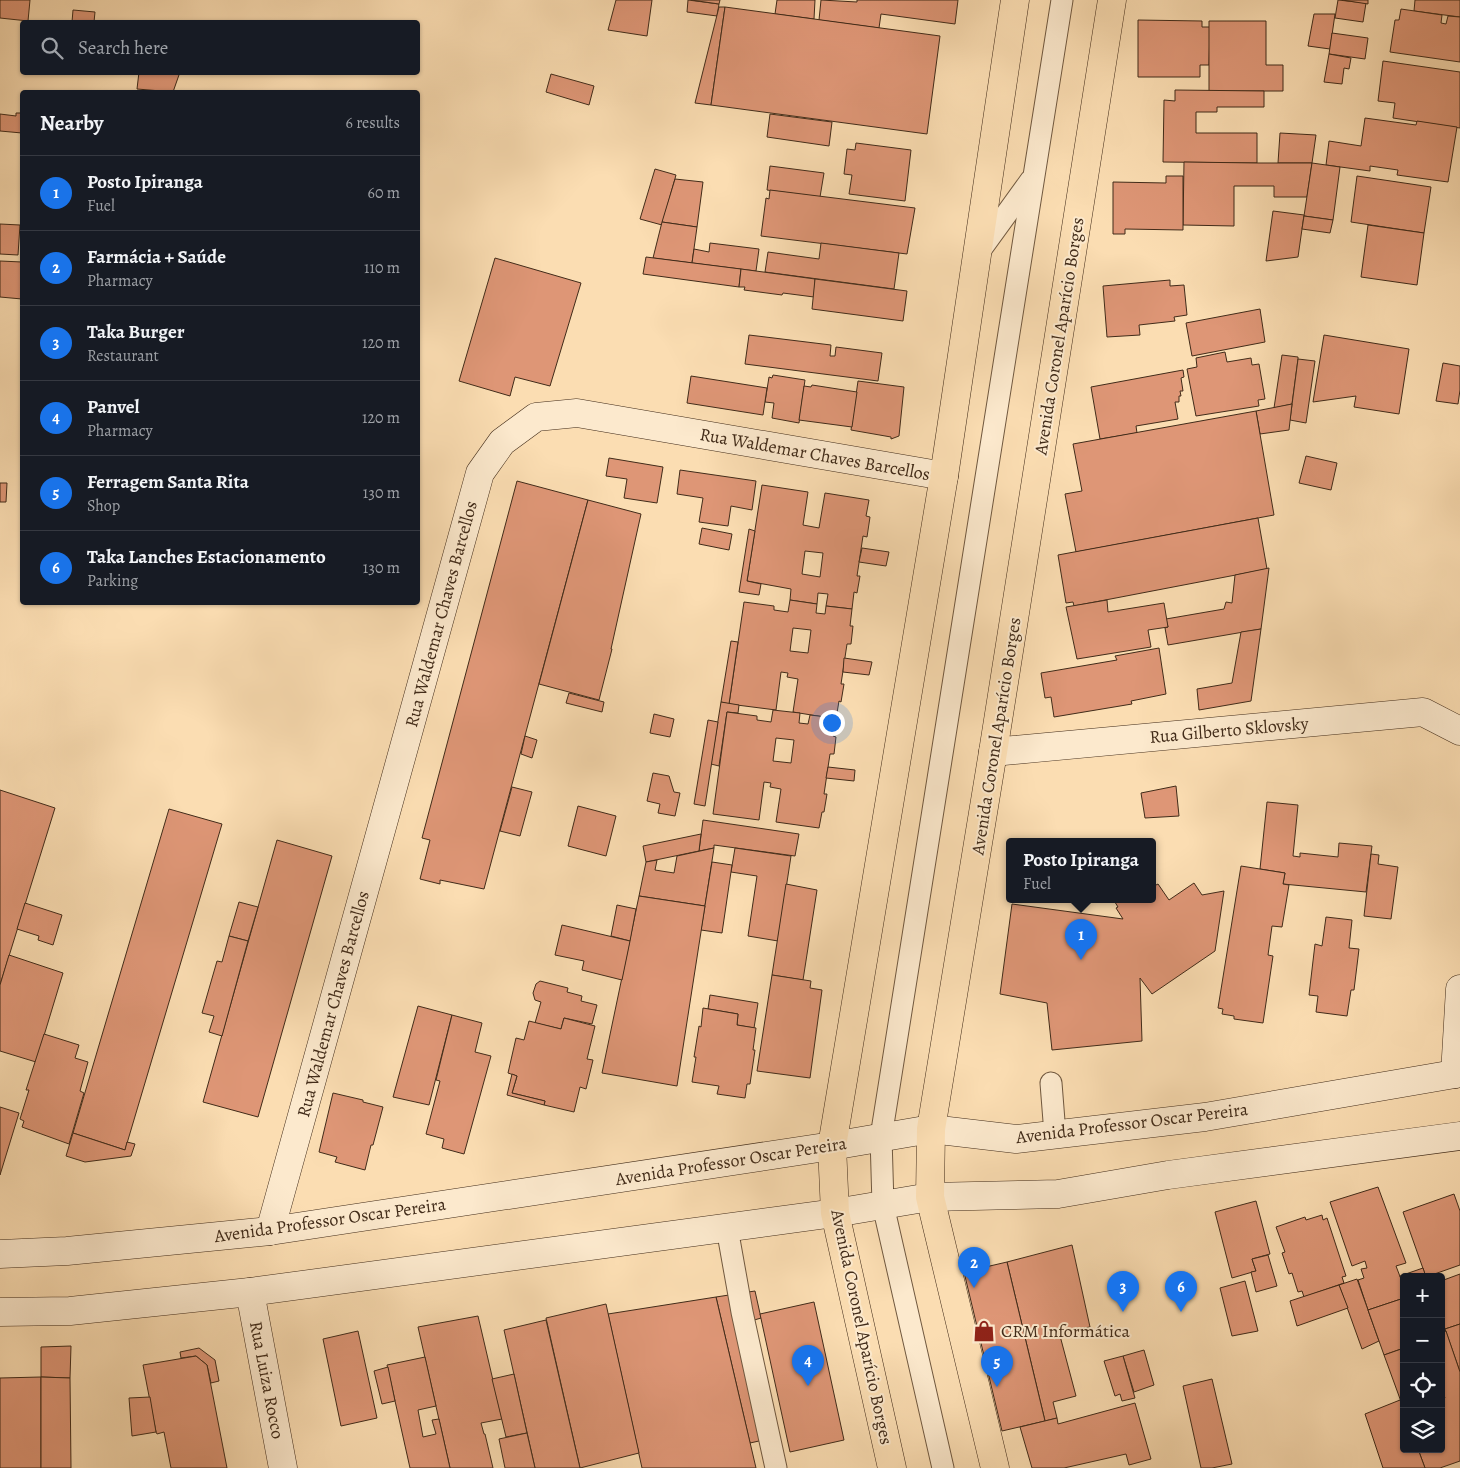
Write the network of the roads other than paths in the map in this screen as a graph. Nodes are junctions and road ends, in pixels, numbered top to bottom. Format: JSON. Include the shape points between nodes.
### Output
{"nodes":[{"id":1,"x":1015,"y":0,"type":"edge"},
{"id":2,"x":1062,"y":0,"type":"edge"},
{"id":3,"x":1112,"y":0,"type":"edge"},
{"id":4,"x":1034,"y":175,"type":"junction"},
{"id":5,"x":977,"y":254,"type":"junction"},
{"id":6,"x":944,"y":476,"type":"junction"},
{"id":7,"x":1460,"y":731,"type":"edge"},
{"id":8,"x":994,"y":752,"type":"junction"},
{"id":9,"x":1460,"y":989,"type":"edge"},
{"id":10,"x":1457,"y":1074,"type":"edge"},
{"id":11,"x":1051,"y":1083,"type":"dead end"},
{"id":12,"x":931,"y":1129,"type":"junction"},
{"id":13,"x":1055,"y":1134,"type":"junction"},
{"id":14,"x":1460,"y":1136,"type":"edge"},
{"id":15,"x":881,"y":1137,"type":"junction"},
{"id":16,"x":832,"y":1146,"type":"junction"},
{"id":17,"x":930,"y":1197,"type":"junction"},
{"id":18,"x":883,"y":1205,"type":"junction"},
{"id":19,"x":835,"y":1213,"type":"junction"},
{"id":20,"x":727,"y":1228,"type":"junction"},
{"id":21,"x":270,"y":1231,"type":"junction"},
{"id":22,"x":0,"y":1254,"type":"edge"},
{"id":23,"x":250,"y":1292,"type":"junction"},
{"id":24,"x":0,"y":1312,"type":"edge"},
{"id":25,"x":283,"y":1468,"type":"edge"},
{"id":26,"x":776,"y":1468,"type":"edge"},
{"id":27,"x":892,"y":1468,"type":"edge"},
{"id":28,"x":943,"y":1468,"type":"edge"},
{"id":29,"x":994,"y":1468,"type":"edge"}],
"edges":[{"from":1,"to":5,"type":"main road","name":"Avenida Coronel Aparício Borges"},
{"from":2,"to":4,"type":"lane"},
{"from":3,"to":8,"type":"main road","name":"Avenida Coronel Aparício Borges"},
{"from":4,"to":5,"type":"lane"},
{"from":4,"to":15,"type":"lane"},
{"from":5,"to":6,"type":"main road","name":"Avenida Coronel Aparício Borges"},
{"from":6,"to":16,"type":"main road","name":"Avenida Coronel Aparício Borges"},
{"from":6,"to":21,"type":"main road","name":"Rua Waldemar Chaves Barcellos","via":[[577,413],[536,417],[502,442],[480,473]]},
{"from":7,"to":8,"type":"main road","name":"Rua Gilberto Sklovsky","via":[[1423,712]]},
{"from":8,"to":12,"type":"main road","name":"Avenida Coronel Aparício Borges"},
{"from":9,"to":10,"type":"main road"},
{"from":10,"to":13,"type":"main road","name":"Avenida Professor Oscar Pereira","via":[[1205,1117]]},
{"from":11,"to":13,"type":"lane"},
{"from":12,"to":13,"type":"main road","name":"Avenida Professor Oscar Pereira","via":[[1016,1138]]},
{"from":12,"to":15,"type":"main road","name":"Avenida Professor Oscar Pereira"},
{"from":12,"to":17,"type":"main road","name":"Avenida Coronel Aparício Borges"},
{"from":14,"to":17,"type":"main road","via":[[1058,1194]]},
{"from":15,"to":16,"type":"main road","name":"Avenida Professor Oscar Pereira"},
{"from":15,"to":18,"type":"lane"},
{"from":16,"to":19,"type":"main road","name":"Avenida Coronel Aparício Borges"},
{"from":16,"to":21,"type":"main road","name":"Avenida Professor Oscar Pereira"},
{"from":17,"to":18,"type":"main road"},
{"from":17,"to":29,"type":"main road","name":"Avenida Coronel Aparício Borges"},
{"from":18,"to":19,"type":"main road"},
{"from":18,"to":28,"type":"lane"},
{"from":19,"to":20,"type":"main road"},
{"from":19,"to":27,"type":"main road","name":"Avenida Coronel Aparício Borges"},
{"from":20,"to":23,"type":"main road"},
{"from":20,"to":26,"type":"lane"},
{"from":21,"to":22,"type":"main road","name":"Avenida Professor Oscar Pereira","via":[[67,1251]]},
{"from":23,"to":24,"type":"main road","via":[[70,1311]]},
{"from":23,"to":25,"type":"main road","name":"Rua Luiza Rocco"}]}
